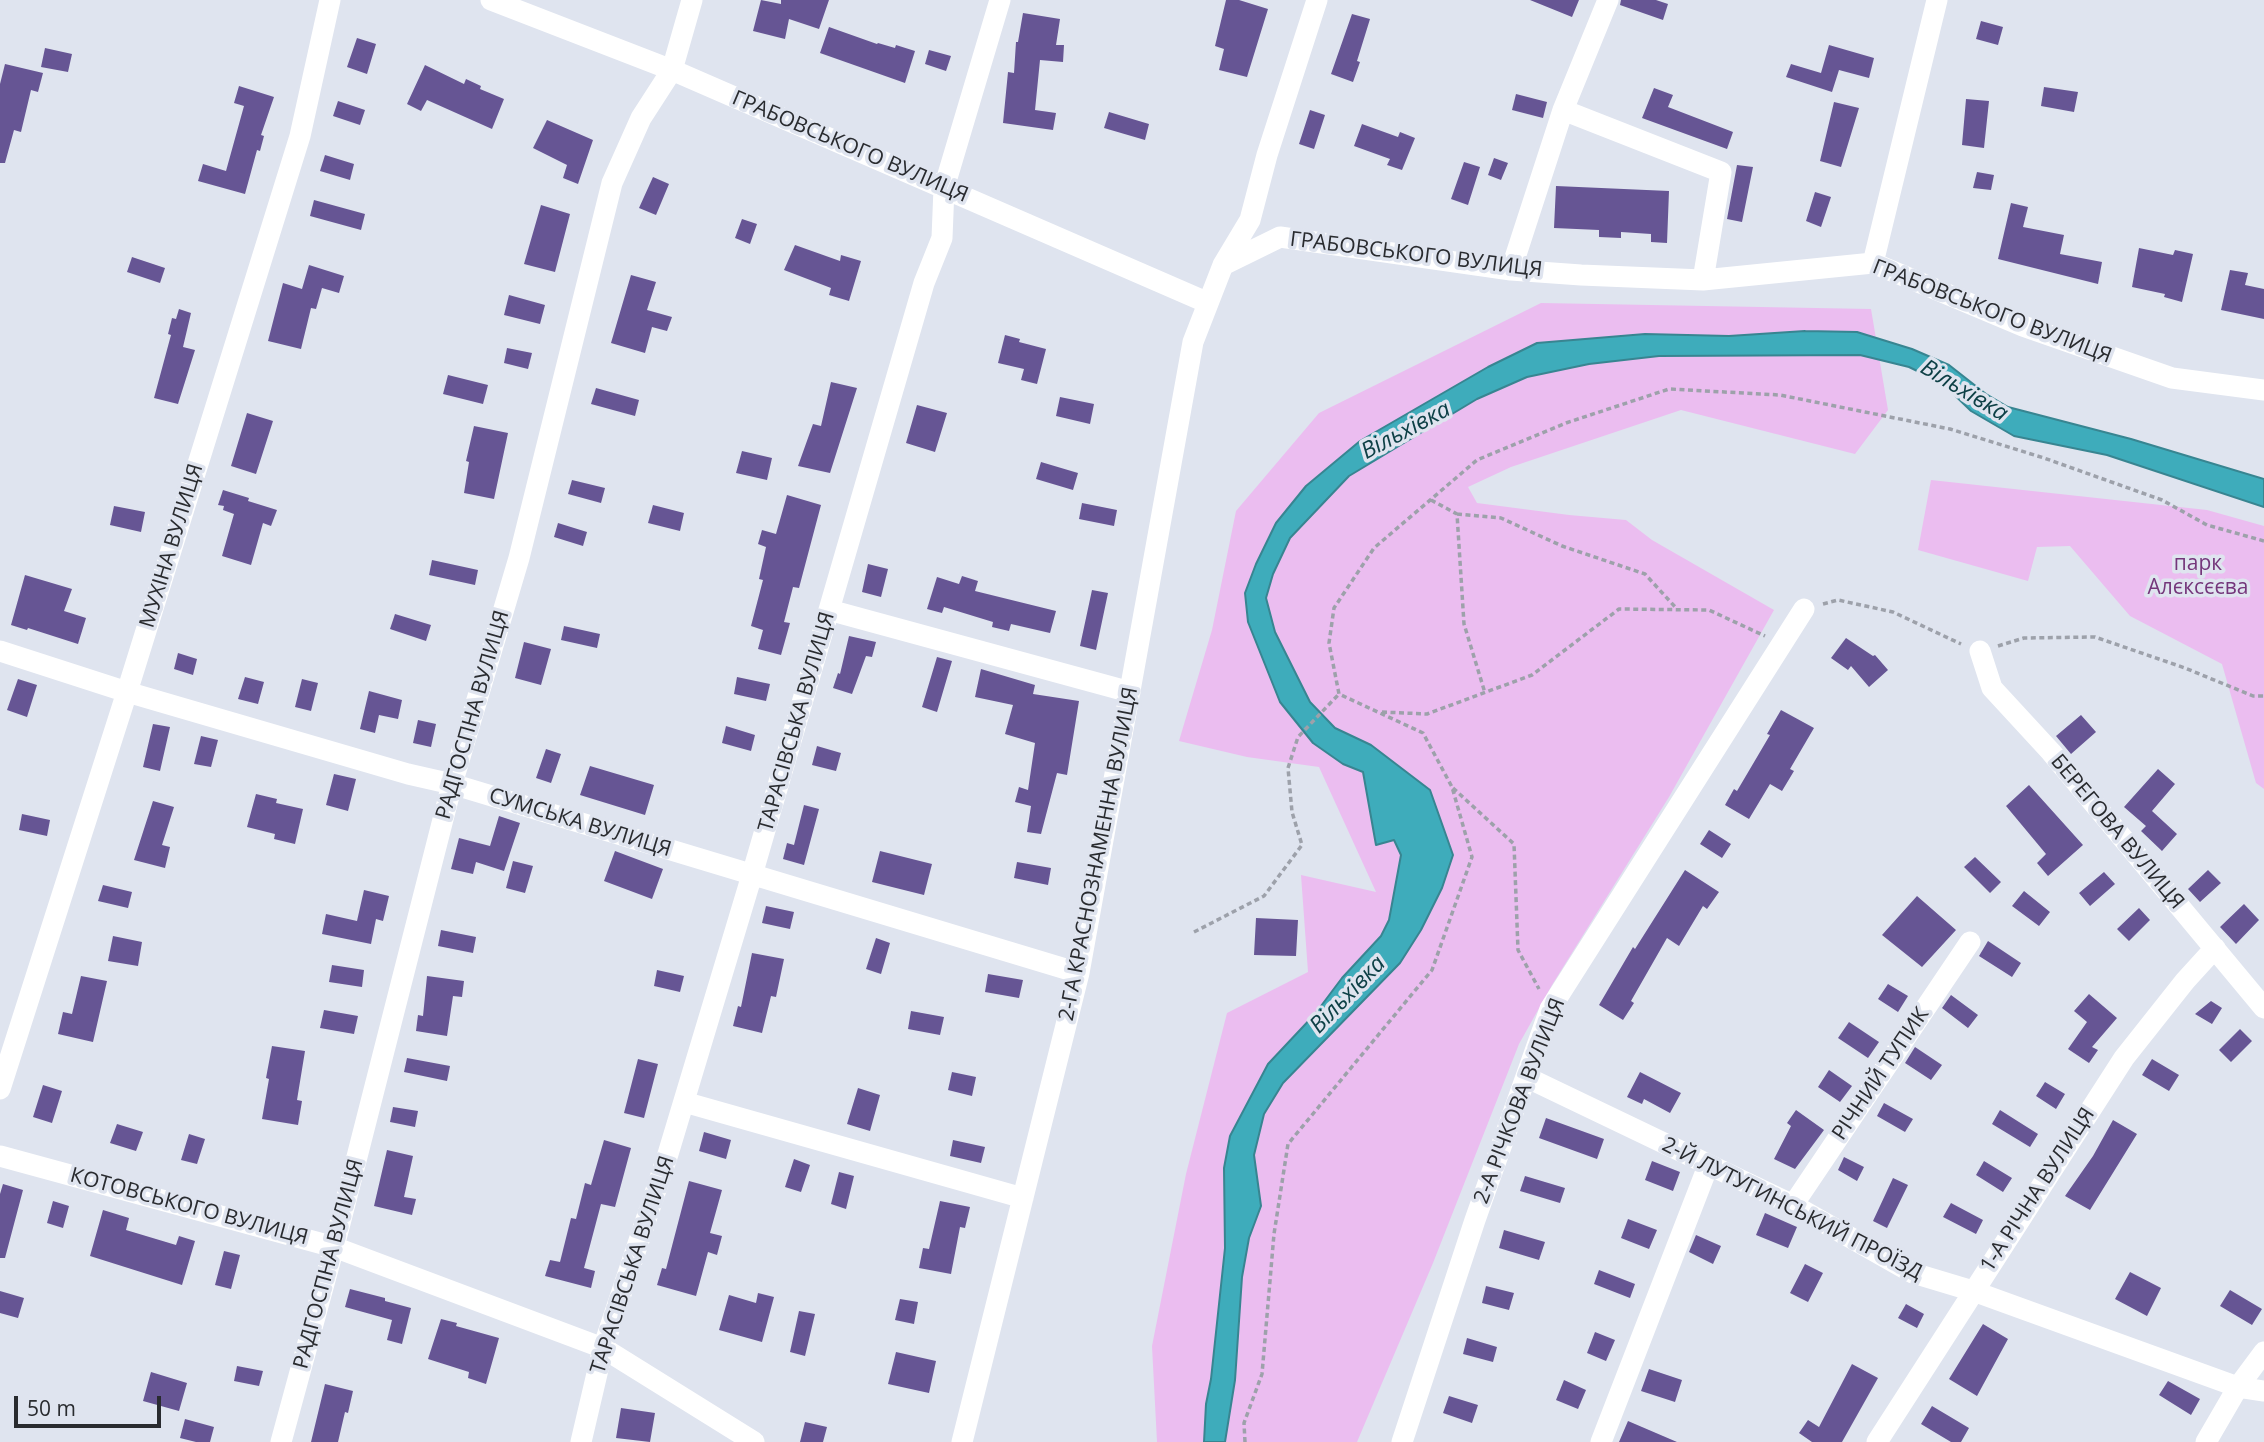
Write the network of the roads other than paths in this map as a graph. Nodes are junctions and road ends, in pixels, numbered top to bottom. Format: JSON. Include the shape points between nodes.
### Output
{"nodes":[{"id":1,"x":330,"y":0,"type":"edge"},
{"id":2,"x":491,"y":0,"type":"edge"},
{"id":3,"x":692,"y":0,"type":"edge"},
{"id":4,"x":1000,"y":0,"type":"edge"},
{"id":5,"x":1317,"y":0,"type":"edge"},
{"id":6,"x":1608,"y":0,"type":"edge"},
{"id":7,"x":1937,"y":0,"type":"edge"},
{"id":8,"x":672,"y":70,"type":"junction"},
{"id":9,"x":1563,"y":110,"type":"junction"},
{"id":10,"x":944,"y":188,"type":"junction"},
{"id":11,"x":1874,"y":262,"type":"junction"},
{"id":12,"x":1223,"y":265,"type":"junction"},
{"id":13,"x":1511,"y":270,"type":"junction"},
{"id":14,"x":1703,"y":280,"type":"junction"},
{"id":15,"x":1206,"y":302,"type":"junction"},
{"id":16,"x":2264,"y":390,"type":"edge"},
{"id":17,"x":829,"y":610,"type":"junction"},
{"id":18,"x":1799,"y":617,"type":"road end"},
{"id":19,"x":0,"y":651,"type":"edge"},
{"id":20,"x":1980,"y":652,"type":"road end"},
{"id":21,"x":127,"y":692,"type":"junction"},
{"id":22,"x":1130,"y":692,"type":"junction"},
{"id":23,"x":452,"y":784,"type":"junction"},
{"id":24,"x":752,"y":875,"type":"junction"},
{"id":25,"x":1970,"y":942,"type":"dead end"},
{"id":26,"x":2215,"y":948,"type":"junction"},
{"id":27,"x":1079,"y":973,"type":"junction"},
{"id":28,"x":2264,"y":1008,"type":"edge"},
{"id":29,"x":1527,"y":1077,"type":"junction"},
{"id":30,"x":0,"y":1089,"type":"edge"},
{"id":31,"x":684,"y":1102,"type":"junction"},
{"id":32,"x":0,"y":1156,"type":"edge"},
{"id":33,"x":1708,"y":1166,"type":"junction"},
{"id":34,"x":1023,"y":1198,"type":"junction"},
{"id":35,"x":1793,"y":1205,"type":"junction"},
{"id":36,"x":334,"y":1247,"type":"junction"},
{"id":37,"x":1973,"y":1291,"type":"junction"},
{"id":38,"x":603,"y":1348,"type":"junction"},
{"id":39,"x":2264,"y":1352,"type":"edge"},
{"id":40,"x":2238,"y":1387,"type":"junction"},
{"id":41,"x":2264,"y":1391,"type":"edge"},
{"id":42,"x":281,"y":1442,"type":"edge"},
{"id":43,"x":581,"y":1442,"type":"edge"},
{"id":44,"x":754,"y":1442,"type":"edge"},
{"id":45,"x":962,"y":1442,"type":"edge"},
{"id":46,"x":1402,"y":1442,"type":"edge"},
{"id":47,"x":1601,"y":1442,"type":"edge"},
{"id":48,"x":1877,"y":1442,"type":"edge"},
{"id":49,"x":2206,"y":1442,"type":"edge"}],
"edges":[{"from":1,"to":21,"type":"street","name":"МУХІНА ВУЛИЦЯ","via":[[300,136]]},
{"from":2,"to":8,"type":"street","name":"ГРАБОВСЬКОГО ВУЛИЦЯ"},
{"from":3,"to":8,"type":"street","name":"РАДГОСПНА ВУЛИЦЯ"},
{"from":4,"to":10,"type":"street","name":"ТАРАСІВСЬКА ВУЛИЦЯ"},
{"from":5,"to":12,"type":"street","name":"2-ГА КРАСНОЗНАМЕННА ВУЛИЦЯ","via":[[1250,220]]},
{"from":6,"to":9,"type":"street"},
{"from":7,"to":11,"type":"street"},
{"from":8,"to":10,"type":"street","name":"ГРАБОВСЬКОГО ВУЛИЦЯ"},
{"from":8,"to":23,"type":"street","name":"РАДГОСПНА ВУЛИЦЯ","via":[[641,118],[612,183],[519,558]]},
{"from":9,"to":13,"type":"street"},
{"from":9,"to":14,"type":"street","via":[[1721,172]]},
{"from":10,"to":15,"type":"street","name":"ГРАБОВСЬКОГО ВУЛИЦЯ"},
{"from":10,"to":17,"type":"street","name":"ТАРАСІВСЬКА ВУЛИЦЯ","via":[[942,238],[924,283]]},
{"from":11,"to":14,"type":"street","name":"ГРАБОВСЬКОГО ВУЛИЦЯ"},
{"from":11,"to":16,"type":"street","name":"ГРАБОВСЬКОГО ВУЛИЦЯ","via":[[2023,326],[2172,378]]},
{"from":12,"to":13,"type":"street","name":"ГРАБОВСЬКОГО ВУЛИЦЯ","via":[[1280,237]]},
{"from":12,"to":15,"type":"street","name":"2-ГА КРАСНОЗНАМЕННА ВУЛИЦЯ"},
{"from":13,"to":14,"type":"street","name":"ГРАБОВСЬКОГО ВУЛИЦЯ"},
{"from":15,"to":22,"type":"street","name":"2-ГА КРАСНОЗНАМЕННА ВУЛИЦЯ","via":[[1193,342]]},
{"from":17,"to":22,"type":"street"},
{"from":17,"to":24,"type":"street","name":"ТАРАСІВСЬКА ВУЛИЦЯ"},
{"from":18,"to":29,"type":"street","name":"2-А РІЧКОВА ВУЛИЦЯ","via":[[1550,1009]]},
{"from":19,"to":21,"type":"street","name":"СУМСЬКА ВУЛИЦЯ"},
{"from":20,"to":26,"type":"street","name":"БЕРЕГОВА ВУЛИЦЯ","via":[[1992,688]]},
{"from":21,"to":23,"type":"street","name":"СУМСЬКА ВУЛИЦЯ"},
{"from":21,"to":30,"type":"street","name":"МУХІНА ВУЛИЦЯ"},
{"from":22,"to":27,"type":"street","name":"2-ГА КРАСНОЗНАМЕННА ВУЛИЦЯ"},
{"from":23,"to":24,"type":"street","name":"СУМСЬКА ВУЛИЦЯ"},
{"from":23,"to":36,"type":"street","name":"РАДГОСПНА ВУЛИЦЯ"},
{"from":24,"to":27,"type":"street","name":"СУМСЬКА ВУЛИЦЯ"},
{"from":24,"to":31,"type":"street","name":"ТАРАСІВСЬКА ВУЛИЦЯ"},
{"from":25,"to":35,"type":"street","name":"РІЧНИЙ ТУПИК"},
{"from":26,"to":28,"type":"street","name":"БЕРЕГОВА ВУЛИЦЯ"},
{"from":26,"to":37,"type":"street","name":"1-А РІЧНА ВУЛИЦЯ","via":[[2124,1058]]},
{"from":27,"to":34,"type":"street","name":"2-ГА КРАСНОЗНАМЕННА ВУЛИЦЯ"},
{"from":29,"to":33,"type":"street","name":"2-Й ЛУТУГИНСЬКИЙ ПРОЇЗД"},
{"from":29,"to":46,"type":"street","name":"2-А РІЧКОВА ВУЛИЦЯ"},
{"from":31,"to":34,"type":"street"},
{"from":31,"to":38,"type":"street","name":"ТАРАСІВСЬКА ВУЛИЦЯ"},
{"from":32,"to":36,"type":"street","name":"КОТОВСЬКОГО ВУЛИЦЯ"},
{"from":33,"to":35,"type":"street","name":"2-Й ЛУТУГИНСЬКИЙ ПРОЇЗД"},
{"from":33,"to":47,"type":"street"},
{"from":34,"to":45,"type":"street","name":"2-ГА КРАСНОЗНАМЕННА ВУЛИЦЯ"},
{"from":35,"to":37,"type":"street","name":"2-Й ЛУТУГИНСЬКИЙ ПРОЇЗД","via":[[1913,1273]]},
{"from":36,"to":38,"type":"street","name":"КОТОВСЬКОГО ВУЛИЦЯ"},
{"from":36,"to":42,"type":"street","name":"РАДГОСПНА ВУЛИЦЯ"},
{"from":37,"to":40,"type":"street","name":"2-Й ЛУТУГИНСЬКИЙ ПРОЇЗД"},
{"from":37,"to":48,"type":"street","name":"1-А РІЧНА ВУЛИЦЯ"},
{"from":38,"to":43,"type":"street","name":"ТАРАСІВСЬКА ВУЛИЦЯ"},
{"from":38,"to":44,"type":"street","name":"КОТОВСЬКОГО ВУЛИЦЯ"},
{"from":39,"to":40,"type":"street"},
{"from":40,"to":41,"type":"street","name":"2-Й ЛУТУГИНСЬКИЙ ПРОЇЗД"},
{"from":40,"to":49,"type":"street"}]}
